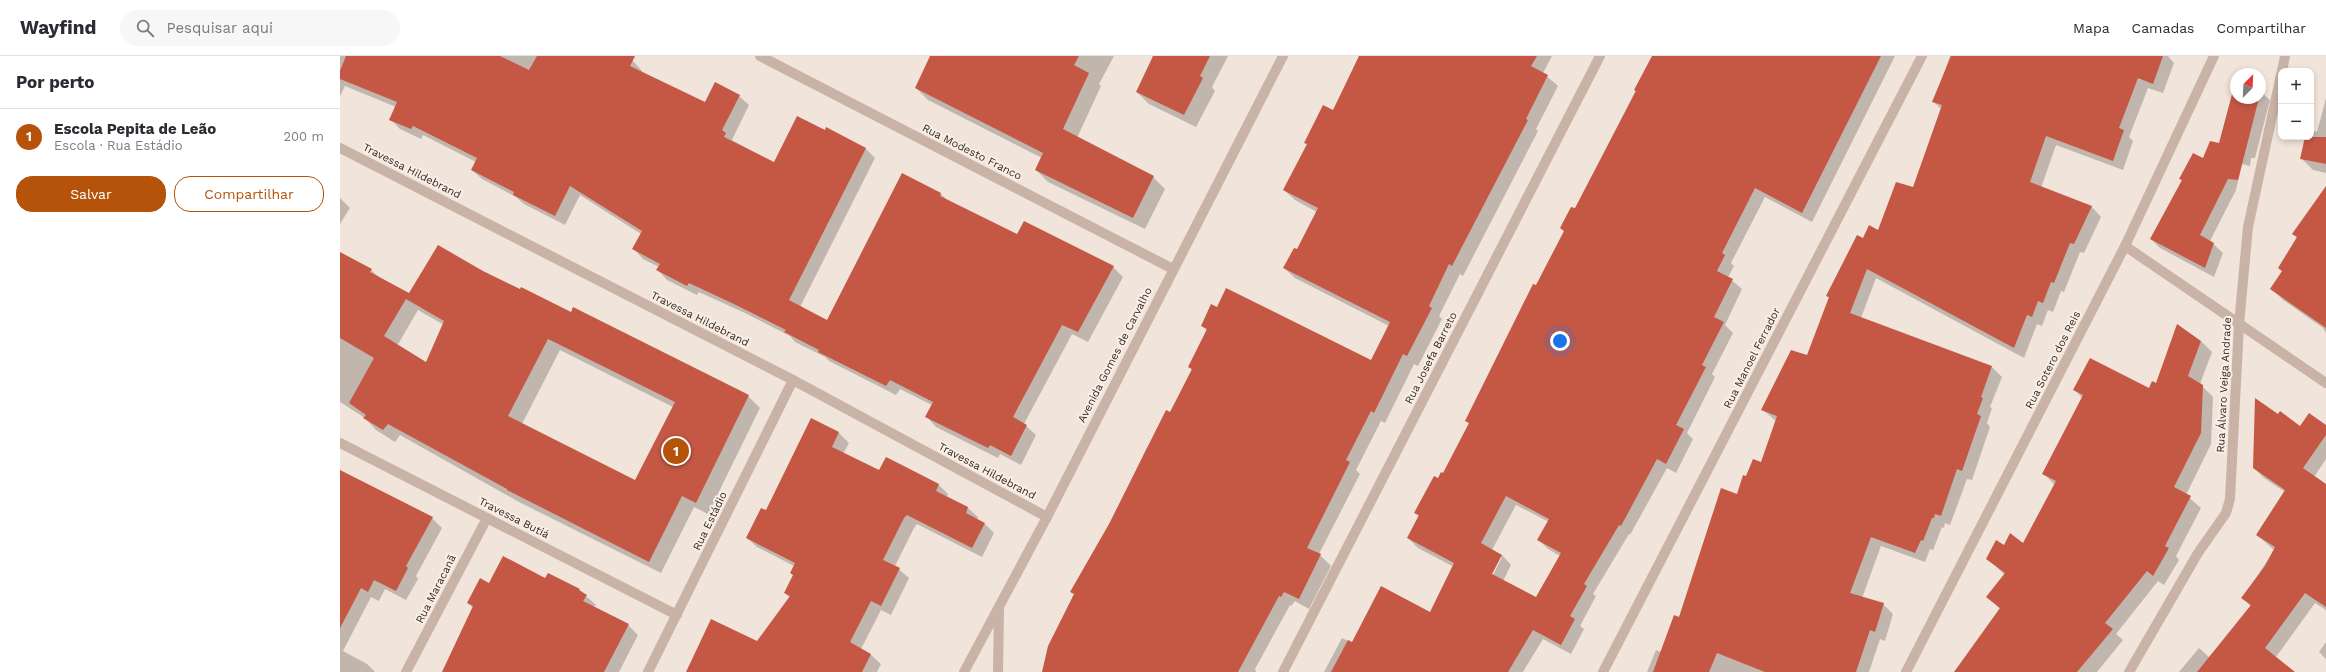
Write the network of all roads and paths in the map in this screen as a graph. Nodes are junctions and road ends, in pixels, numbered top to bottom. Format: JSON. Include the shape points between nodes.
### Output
{"nodes":[{"id":1,"x":760,"y":56,"type":"edge"},
{"id":2,"x":1283,"y":56,"type":"edge"},
{"id":3,"x":1600,"y":56,"type":"edge"},
{"id":4,"x":1922,"y":56,"type":"edge"},
{"id":5,"x":2214,"y":56,"type":"edge"},
{"id":6,"x":2285,"y":56,"type":"edge"},
{"id":7,"x":2283,"y":68,"type":"edge"},
{"id":8,"x":2278,"y":89,"type":"edge"},
{"id":9,"x":340,"y":148,"type":"edge"},
{"id":10,"x":2125,"y":246,"type":"junction"},
{"id":11,"x":1173,"y":269,"type":"junction"},
{"id":12,"x":2239,"y":324,"type":"junction"},
{"id":13,"x":792,"y":380,"type":"junction"},
{"id":14,"x":2326,"y":383,"type":"edge"},
{"id":15,"x":340,"y":443,"type":"edge"},
{"id":16,"x":1047,"y":517,"type":"junction"},
{"id":17,"x":486,"y":518,"type":"junction"},
{"id":18,"x":999,"y":606,"type":"junction"},
{"id":19,"x":677,"y":615,"type":"junction"},
{"id":20,"x":406,"y":672,"type":"edge"},
{"id":21,"x":648,"y":672,"type":"edge"},
{"id":22,"x":964,"y":672,"type":"edge"},
{"id":23,"x":998,"y":672,"type":"edge"},
{"id":24,"x":1283,"y":672,"type":"edge"},
{"id":25,"x":1603,"y":672,"type":"edge"},
{"id":26,"x":1906,"y":672,"type":"edge"},
{"id":27,"x":2129,"y":672,"type":"edge"}],
"edges":[{"from":1,"to":11,"type":"street","name":"Rua Modesto Franco"},
{"from":2,"to":11,"type":"street","name":"Avenida Gomes de Carvalho"},
{"from":3,"to":24,"type":"street","name":"Rua Josefa Barreto"},
{"from":4,"to":25,"type":"street","name":"Rua Manoel Ferrador"},
{"from":5,"to":10,"type":"street","name":"Rua Sotero dos Reis"},
{"from":6,"to":7,"type":"street"},
{"from":8,"to":12,"type":"street","name":"Rua Álvaro Veiga Andrade","via":[[2248,228]]},
{"from":9,"to":13,"type":"street","name":"Travessa Hildebrand"},
{"from":10,"to":12,"type":"street"},
{"from":10,"to":26,"type":"street","name":"Rua Sotero dos Reis"},
{"from":11,"to":16,"type":"street","name":"Avenida Gomes de Carvalho"},
{"from":12,"to":14,"type":"street"},
{"from":12,"to":27,"type":"street","name":"Rua Álvaro Veiga Andrade","via":[[2232,473],[2226,513],[2198,553]]},
{"from":13,"to":16,"type":"street","name":"Travessa Hildebrand"},
{"from":13,"to":19,"type":"street","name":"Rua Estádio"},
{"from":15,"to":17,"type":"street","name":"Travessa Butiá"},
{"from":16,"to":18,"type":"street","name":"Avenida Gomes de Carvalho"},
{"from":17,"to":19,"type":"street","name":"Travessa Butiá"},
{"from":17,"to":20,"type":"street","name":"Rua Maracanã"},
{"from":18,"to":22,"type":"street"},
{"from":18,"to":23,"type":"street","name":"Avenida Gomes de Carvalho"},
{"from":19,"to":21,"type":"street","name":"Rua Estádio"}]}
